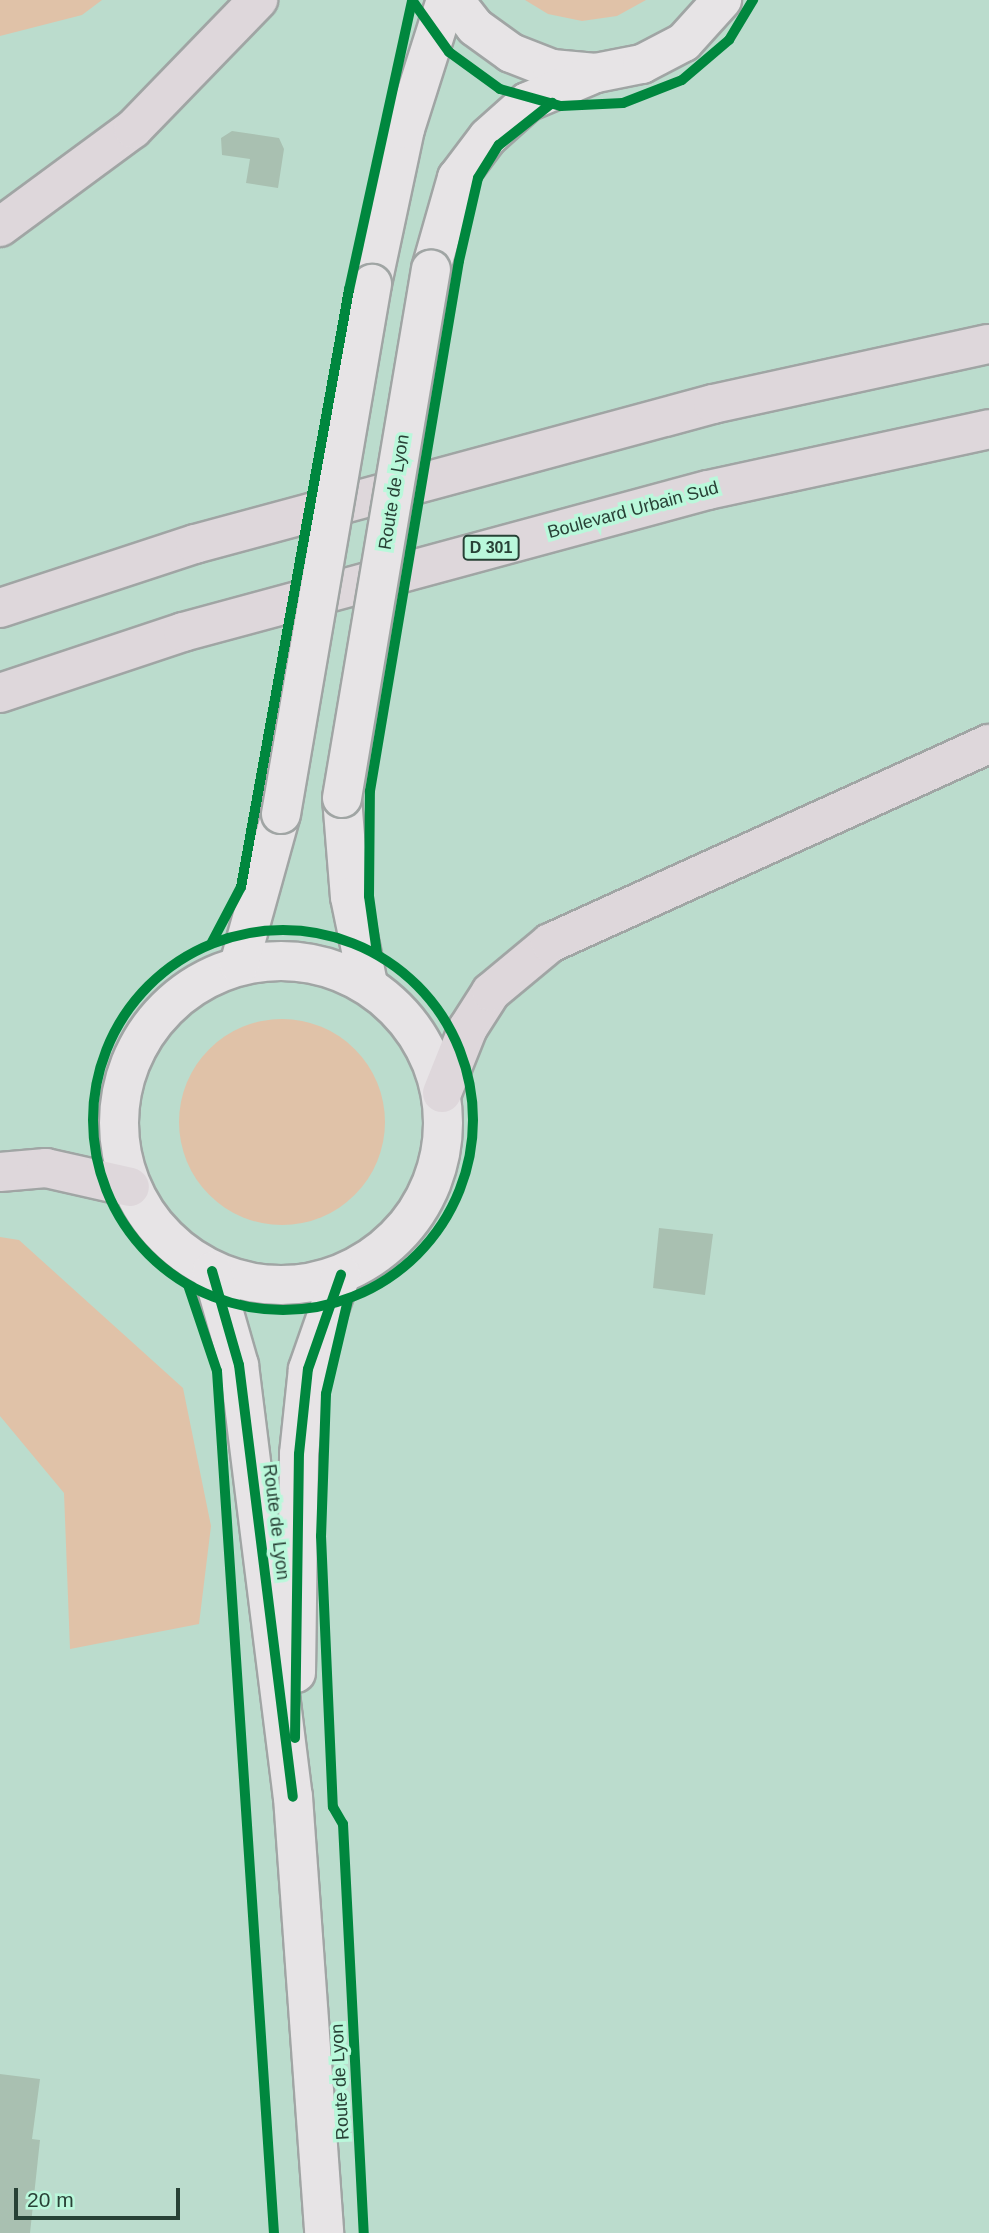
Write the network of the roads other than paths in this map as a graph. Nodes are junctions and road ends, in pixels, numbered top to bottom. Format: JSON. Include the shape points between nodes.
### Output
{"nodes":[{"id":1,"x":258,"y":0,"type":"edge"},
{"id":2,"x":446,"y":0,"type":"edge"},
{"id":3,"x":454,"y":0,"type":"edge"},
{"id":4,"x":722,"y":0,"type":"edge"},
{"id":5,"x":596,"y":73,"type":"junction"},
{"id":6,"x":0,"y":227,"type":"edge"},
{"id":7,"x":989,"y":344,"type":"edge"},
{"id":8,"x":989,"y":429,"type":"edge"},
{"id":9,"x":0,"y":608,"type":"edge"},
{"id":10,"x":0,"y":693,"type":"edge"},
{"id":11,"x":989,"y":744,"type":"edge"},
{"id":12,"x":239,"y":965,"type":"junction"},
{"id":13,"x":368,"y":984,"type":"junction"},
{"id":14,"x":442,"y":1093,"type":"junction"},
{"id":15,"x":0,"y":1172,"type":"edge"},
{"id":16,"x":130,"y":1187,"type":"junction"},
{"id":17,"x":212,"y":1271,"type":"junction"},
{"id":18,"x":341,"y":1275,"type":"junction"},
{"id":19,"x":293,"y":1797,"type":"junction"},
{"id":20,"x":324,"y":2233,"type":"edge"}],
"edges":[{"from":1,"to":6,"type":"highway","via":[[133,129]]},
{"from":2,"to":12,"type":"main road","bridge":true,"via":[[405,129],[372,284],[281,814]]},
{"from":3,"to":5,"type":"main road","via":[[475,27],[511,53],[552,69]]},
{"from":4,"to":5,"type":"main road","via":[[684,42],[642,64]]},
{"from":5,"to":13,"type":"main road","name":"Route de Lyon","bridge":true,"via":[[527,102],[488,137],[457,178],[431,269],[342,798],[350,897]]},
{"from":7,"to":9,"type":"highway","via":[[699,407],[195,544]]},
{"from":8,"to":10,"type":"highway","name":"Boulevard Urbain Sud","number":"D 301","via":[[681,497],[183,632]]},
{"from":11,"to":14,"type":"highway","via":[[551,943],[491,992],[468,1028]]},
{"from":12,"to":13,"type":"main road","via":[[283,959],[327,966]]},
{"from":12,"to":16,"type":"main road","via":[[188,988],[156,1019],[123,1077],[117,1132]]},
{"from":13,"to":14,"type":"main road","via":[[402,1013],[428,1050]]},
{"from":14,"to":18,"type":"main road","via":[[442,1149],[424,1202],[389,1246]]},
{"from":15,"to":16,"type":"highway","via":[[46,1168]]},
{"from":16,"to":17,"type":"main road","via":[[150,1221],[178,1251]]},
{"from":17,"to":18,"type":"main road","via":[[265,1284],[298,1285]]},
{"from":17,"to":19,"type":"main road","name":"Route de Lyon","via":[[239,1365]]},
{"from":18,"to":19,"type":"main road","name":"Route de Lyon","via":[[308,1369],[299,1454]]},
{"from":19,"to":20,"type":"main road","name":"Route de Lyon"}]}
